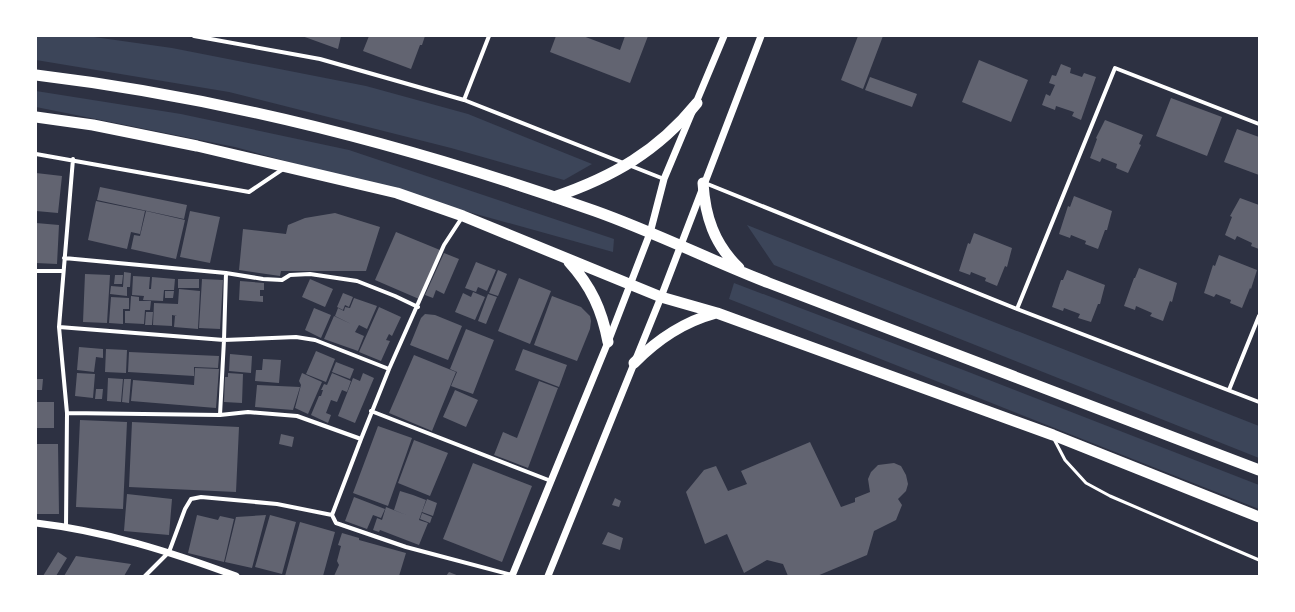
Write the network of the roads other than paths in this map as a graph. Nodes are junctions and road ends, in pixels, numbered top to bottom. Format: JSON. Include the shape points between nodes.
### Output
{"nodes":[{"id":1,"x":194,"y":36,"type":"edge"},
{"id":2,"x":489,"y":36,"type":"edge"},
{"id":3,"x":724,"y":36,"type":"edge"},
{"id":4,"x":761,"y":36,"type":"edge"},
{"id":5,"x":36,"y":75,"type":"edge"},
{"id":6,"x":464,"y":100,"type":"junction"},
{"id":7,"x":697,"y":103,"type":"junction"},
{"id":8,"x":36,"y":117,"type":"edge"},
{"id":9,"x":1259,"y":124,"type":"edge"},
{"id":10,"x":36,"y":154,"type":"edge"},
{"id":11,"x":73,"y":159,"type":"junction"},
{"id":12,"x":627,"y":165,"type":"junction"},
{"id":13,"x":286,"y":167,"type":"junction"},
{"id":14,"x":664,"y":180,"type":"junction"},
{"id":15,"x":703,"y":183,"type":"junction"},
{"id":16,"x":554,"y":197,"type":"junction"},
{"id":17,"x":463,"y":216,"type":"junction"},
{"id":18,"x":650,"y":233,"type":"junction"},
{"id":19,"x":680,"y":245,"type":"junction"},
{"id":20,"x":64,"y":258,"type":"junction"},
{"id":21,"x":567,"y":260,"type":"junction"},
{"id":22,"x":36,"y":270,"type":"edge"},
{"id":23,"x":62,"y":271,"type":"junction"},
{"id":24,"x":226,"y":273,"type":"junction"},
{"id":25,"x":745,"y":274,"type":"junction"},
{"id":26,"x":631,"y":284,"type":"junction"},
{"id":27,"x":661,"y":297,"type":"junction"},
{"id":28,"x":418,"y":307,"type":"junction"},
{"id":29,"x":1017,"y":309,"type":"junction"},
{"id":30,"x":717,"y":313,"type":"junction"},
{"id":31,"x":1259,"y":316,"type":"edge"},
{"id":32,"x":59,"y":327,"type":"junction"},
{"id":33,"x":224,"y":340,"type":"junction"},
{"id":34,"x":608,"y":342,"type":"junction"},
{"id":35,"x":634,"y":363,"type":"junction"},
{"id":36,"x":389,"y":370,"type":"junction"},
{"id":37,"x":1229,"y":390,"type":"junction"},
{"id":38,"x":1259,"y":402,"type":"edge"},
{"id":39,"x":371,"y":411,"type":"junction"},
{"id":40,"x":67,"y":413,"type":"junction"},
{"id":41,"x":220,"y":415,"type":"junction"},
{"id":42,"x":1053,"y":435,"type":"junction"},
{"id":43,"x":361,"y":439,"type":"junction"},
{"id":44,"x":1259,"y":470,"type":"edge"},
{"id":45,"x":551,"y":481,"type":"junction"},
{"id":46,"x":332,"y":516,"type":"junction"},
{"id":47,"x":1259,"y":517,"type":"edge"},
{"id":48,"x":36,"y":523,"type":"edge"},
{"id":49,"x":66,"y":527,"type":"junction"},
{"id":50,"x":169,"y":552,"type":"junction"},
{"id":51,"x":1259,"y":560,"type":"edge"},
{"id":52,"x":512,"y":575,"type":"edge"},
{"id":53,"x":145,"y":576,"type":"edge"},
{"id":54,"x":236,"y":576,"type":"edge"},
{"id":55,"x":548,"y":576,"type":"edge"}],
"edges":[{"from":1,"to":6,"type":"street","via":[[320,60]]},
{"from":2,"to":6,"type":"street"},
{"from":3,"to":7,"type":"street"},
{"from":4,"to":15,"type":"street"},
{"from":5,"to":16,"type":"highway","via":[[113,85],[315,126],[406,150]]},
{"from":6,"to":12,"type":"street"},
{"from":7,"to":12,"type":"highway","via":[[660,142]]},
{"from":7,"to":14,"type":"street"},
{"from":8,"to":13,"type":"highway","via":[[93,125]]},
{"from":9,"to":29,"type":"street","via":[[1115,68]]},
{"from":10,"to":11,"type":"street"},
{"from":11,"to":13,"type":"street","via":[[249,192]]},
{"from":11,"to":20,"type":"street"},
{"from":12,"to":14,"type":"street"},
{"from":12,"to":16,"type":"highway","via":[[594,182]]},
{"from":13,"to":17,"type":"highway","via":[[397,194]]},
{"from":14,"to":18,"type":"street"},
{"from":15,"to":19,"type":"street"},
{"from":15,"to":25,"type":"highway","via":[[709,224],[730,260]]},
{"from":15,"to":29,"type":"street"},
{"from":16,"to":18,"type":"highway"},
{"from":17,"to":21,"type":"highway"},
{"from":17,"to":28,"type":"street","via":[[444,245]]},
{"from":18,"to":19,"type":"highway"},
{"from":18,"to":26,"type":"street"},
{"from":19,"to":25,"type":"highway"},
{"from":19,"to":27,"type":"street"},
{"from":20,"to":23,"type":"street"},
{"from":20,"to":24,"type":"street"},
{"from":21,"to":26,"type":"highway"},
{"from":21,"to":34,"type":"highway","via":[[590,289],[599,306]]},
{"from":22,"to":23,"type":"street"},
{"from":23,"to":32,"type":"street"},
{"from":24,"to":28,"type":"street","via":[[282,280],[290,275],[310,274],[357,281]]},
{"from":24,"to":33,"type":"street"},
{"from":25,"to":44,"type":"highway"},
{"from":26,"to":27,"type":"highway"},
{"from":26,"to":34,"type":"street"},
{"from":27,"to":30,"type":"highway"},
{"from":27,"to":35,"type":"street"},
{"from":28,"to":36,"type":"street"},
{"from":29,"to":37,"type":"street"},
{"from":30,"to":35,"type":"highway","via":[[683,325],[665,336]]},
{"from":30,"to":42,"type":"highway"},
{"from":31,"to":37,"type":"street"},
{"from":32,"to":33,"type":"street"},
{"from":32,"to":40,"type":"street"},
{"from":33,"to":36,"type":"street","via":[[315,340]]},
{"from":33,"to":41,"type":"street"},
{"from":34,"to":45,"type":"street"},
{"from":35,"to":55,"type":"street"},
{"from":36,"to":39,"type":"street"},
{"from":37,"to":38,"type":"street"},
{"from":39,"to":43,"type":"street"},
{"from":39,"to":45,"type":"street"},
{"from":40,"to":41,"type":"street"},
{"from":40,"to":49,"type":"street"},
{"from":41,"to":43,"type":"street","via":[[248,412],[297,416]]},
{"from":42,"to":47,"type":"highway"},
{"from":42,"to":51,"type":"lane","via":[[1065,460],[1086,483],[1110,496]]},
{"from":43,"to":46,"type":"street"},
{"from":45,"to":52,"type":"street"},
{"from":46,"to":50,"type":"street","via":[[277,504],[201,497],[191,499]]},
{"from":46,"to":52,"type":"street","via":[[336,523],[406,547]]},
{"from":48,"to":49,"type":"street"},
{"from":49,"to":50,"type":"street"},
{"from":50,"to":53,"type":"street"},
{"from":50,"to":54,"type":"street"}]}
